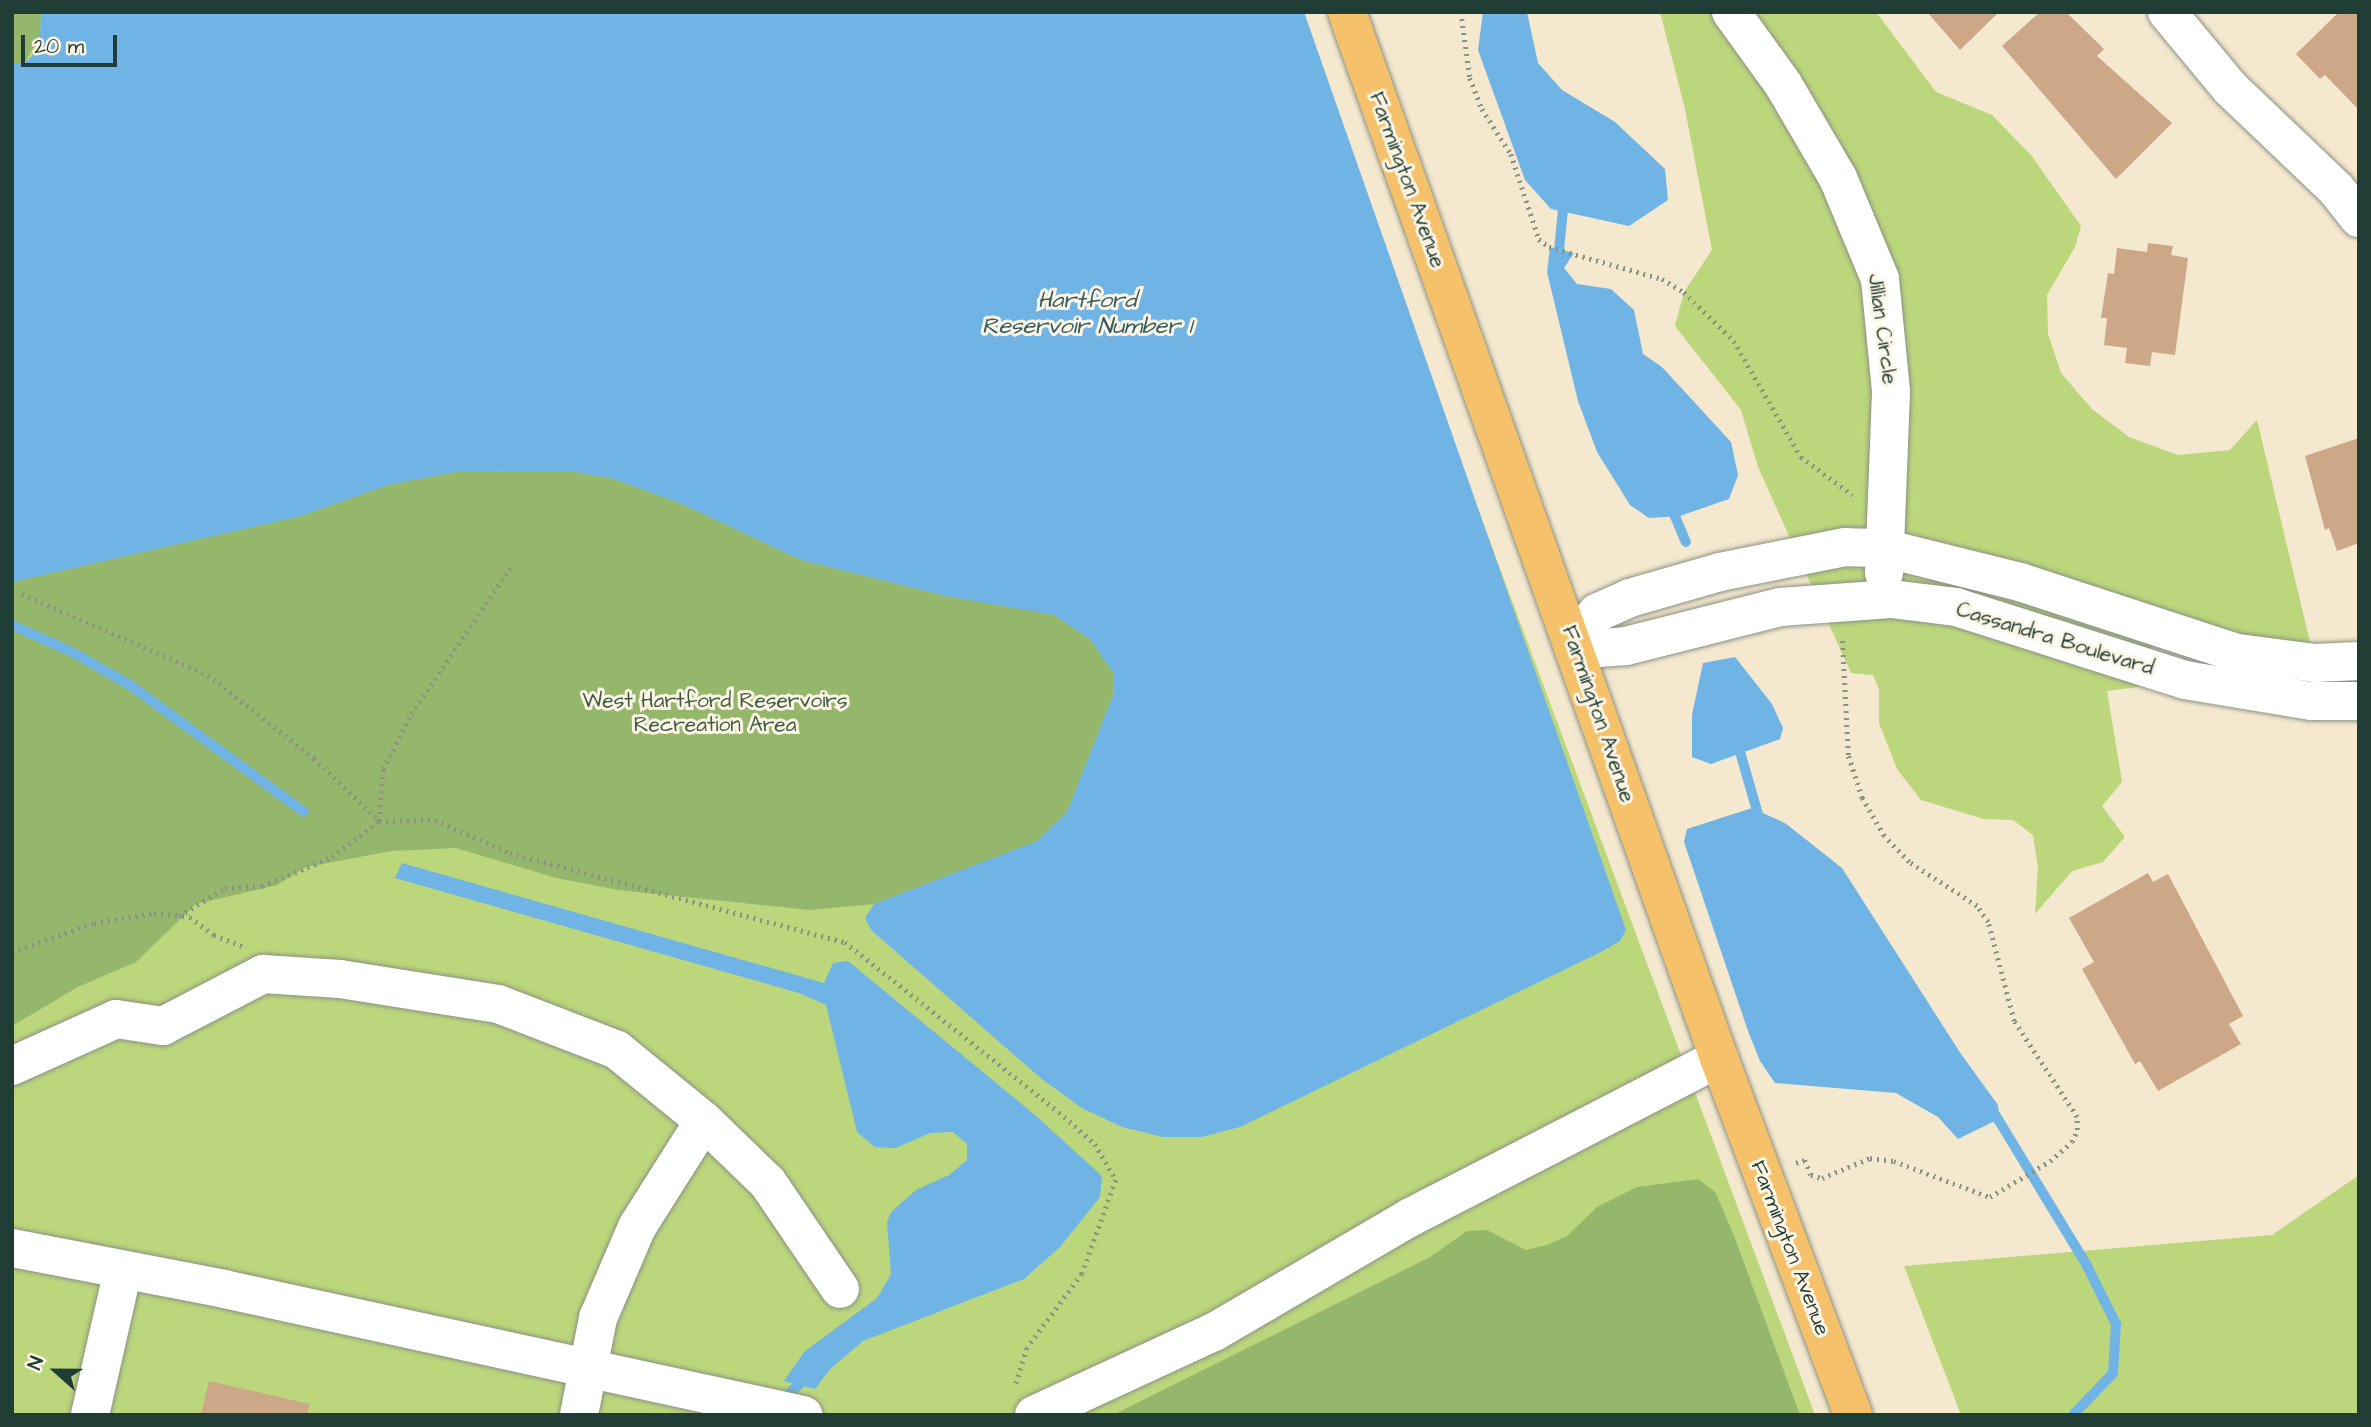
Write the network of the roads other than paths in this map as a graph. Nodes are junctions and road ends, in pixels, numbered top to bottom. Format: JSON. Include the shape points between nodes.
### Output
{"nodes":[{"id":1,"x":1347,"y":12,"type":"edge"},
{"id":2,"x":1731,"y":12,"type":"edge"},
{"id":3,"x":2167,"y":12,"type":"edge"},
{"id":4,"x":2359,"y":218,"type":"edge"},
{"id":5,"x":1884,"y":548,"type":"junction"},
{"id":6,"x":1885,"y":600,"type":"junction"},
{"id":7,"x":1572,"y":641,"type":"junction"},
{"id":8,"x":2359,"y":661,"type":"edge"},
{"id":9,"x":2359,"y":701,"type":"edge"},
{"id":10,"x":1719,"y":1058,"type":"junction"},
{"id":11,"x":12,"y":1066,"type":"edge"},
{"id":12,"x":704,"y":1121,"type":"junction"},
{"id":13,"x":12,"y":1248,"type":"edge"},
{"id":14,"x":123,"y":1270,"type":"junction"},
{"id":15,"x":840,"y":1289,"type":"dead end"},
{"id":16,"x":589,"y":1370,"type":"junction"},
{"id":17,"x":1025,"y":1401,"type":"edge"},
{"id":18,"x":794,"y":1413,"type":"edge"},
{"id":19,"x":90,"y":1415,"type":"edge"},
{"id":20,"x":579,"y":1415,"type":"edge"},
{"id":21,"x":1853,"y":1415,"type":"edge"}],
"edges":[{"from":1,"to":7,"type":"main road","name":"Farmington Avenue"},
{"from":2,"to":5,"type":"street","name":"Jillian Circle","via":[[1783,84],[1838,178],[1880,279],[1891,392]]},
{"from":3,"to":4,"type":"street","via":[[2230,88],[2336,188]]},
{"from":5,"to":6,"type":"street","name":"Jillian Circle"},
{"from":5,"to":7,"type":"street","name":"Cassandra Boulevard","via":[[1845,547],[1720,572],[1630,598],[1597,613]]},
{"from":5,"to":8,"type":"street","name":"Cassandra Boulevard","via":[[2021,582],[2237,653],[2315,663]]},
{"from":6,"to":7,"type":"street","name":"Cassandra Boulevard","via":[[1780,607],[1626,646],[1599,648]]},
{"from":6,"to":9,"type":"street","name":"Cassandra Boulevard","via":[[1956,607],[2185,680],[2311,701]]},
{"from":7,"to":10,"type":"main road","name":"Farmington Avenue"},
{"from":10,"to":17,"type":"street","via":[[1409,1219],[1214,1332]]},
{"from":10,"to":21,"type":"main road","name":"Farmington Avenue"},
{"from":11,"to":12,"type":"street","via":[[116,1019],[163,1026],[263,974],[340,979],[498,1004],[617,1050]]},
{"from":12,"to":15,"type":"street","via":[[768,1183]]},
{"from":12,"to":16,"type":"street","via":[[637,1227],[598,1318]]},
{"from":13,"to":14,"type":"street"},
{"from":14,"to":16,"type":"street"},
{"from":14,"to":19,"type":"street"},
{"from":16,"to":18,"type":"street"},
{"from":16,"to":20,"type":"street"}]}
